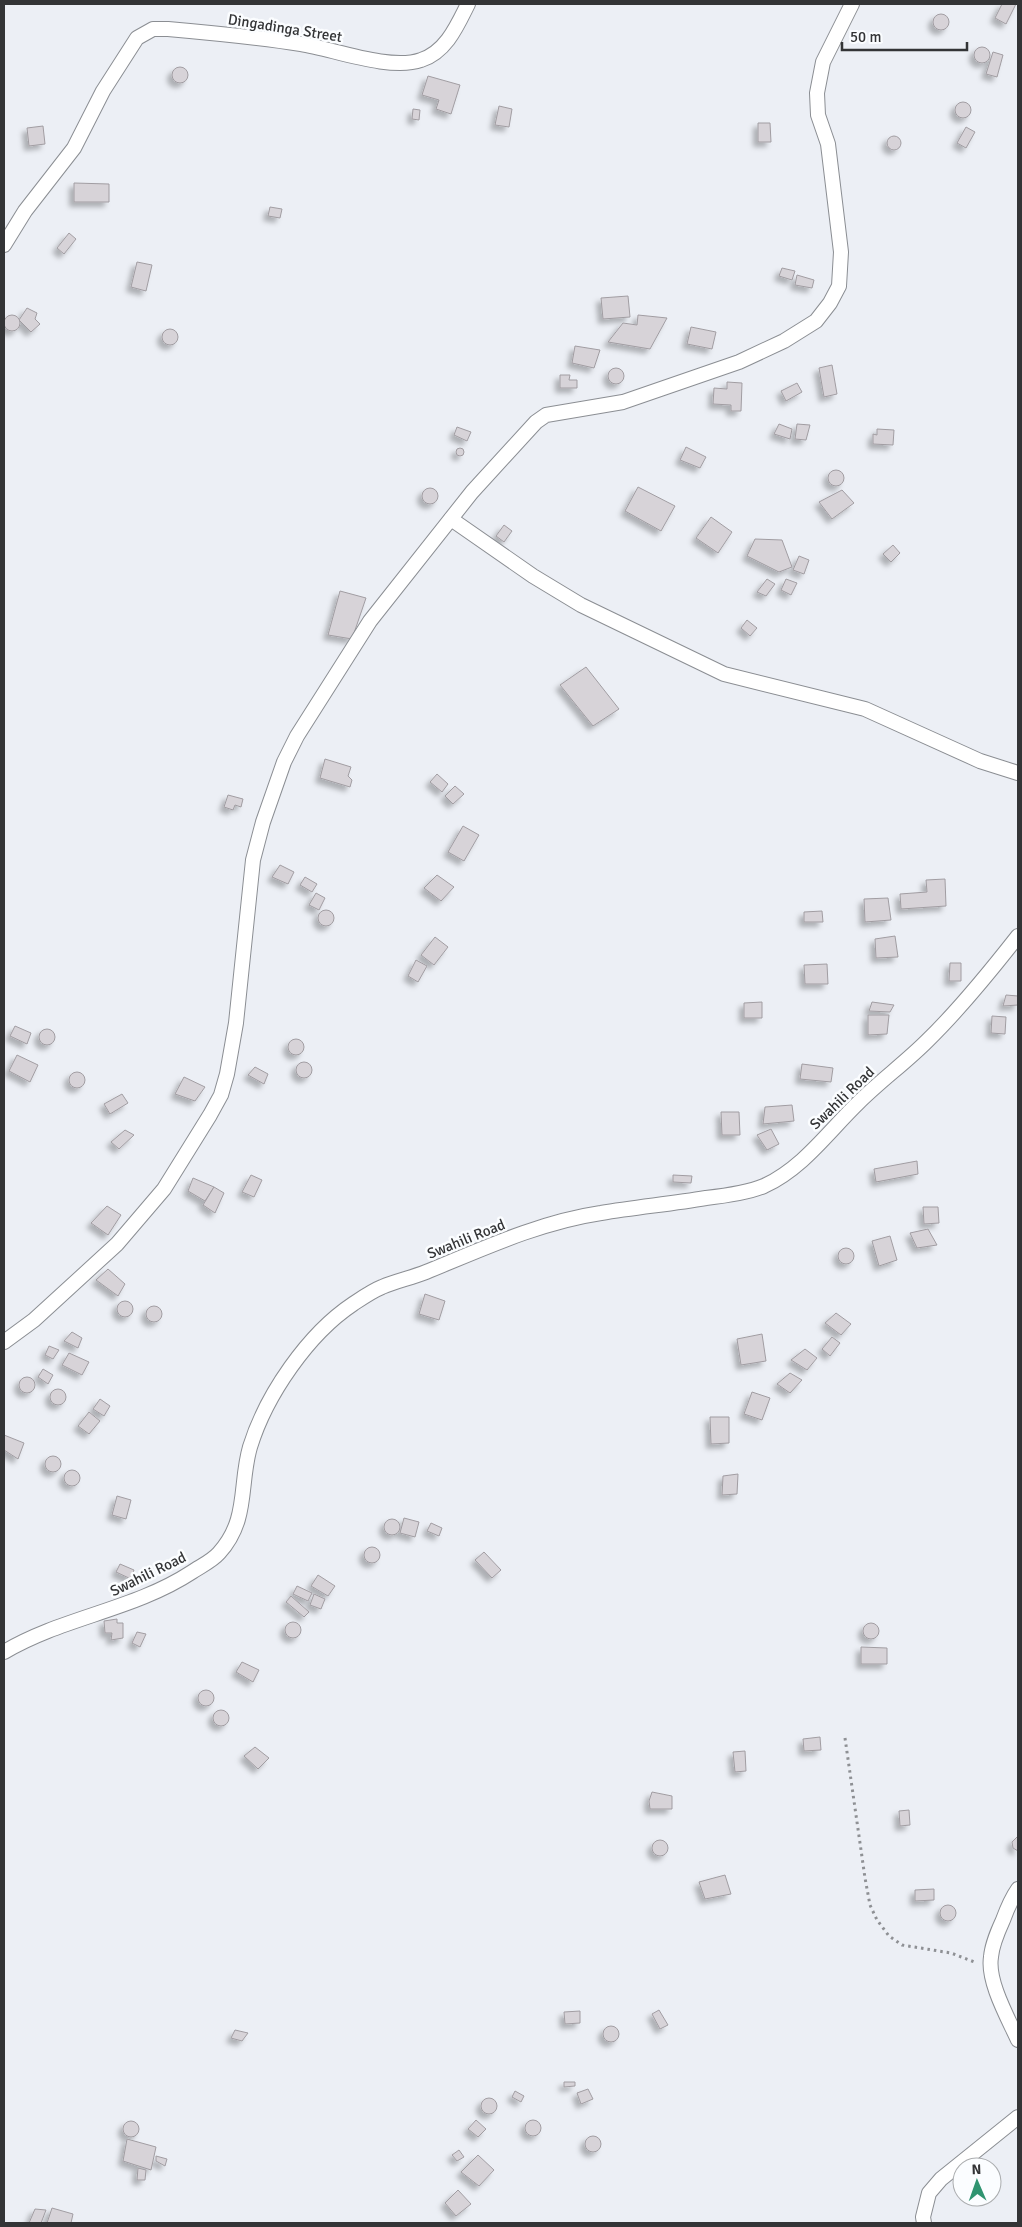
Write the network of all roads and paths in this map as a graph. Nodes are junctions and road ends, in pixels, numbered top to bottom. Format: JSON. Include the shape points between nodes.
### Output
{"nodes":[{"id":1,"x":468,"y":4,"type":"edge"},
{"id":2,"x":852,"y":4,"type":"edge"},
{"id":3,"x":4,"y":245,"type":"edge"},
{"id":4,"x":451,"y":519,"type":"junction"},
{"id":5,"x":1018,"y":773,"type":"edge"},
{"id":6,"x":1018,"y":936,"type":"edge"},
{"id":7,"x":4,"y":1342,"type":"edge"},
{"id":8,"x":4,"y":1652,"type":"edge"},
{"id":9,"x":845,"y":1738,"type":"dead end"},
{"id":10,"x":1018,"y":1889,"type":"edge"},
{"id":11,"x":991,"y":1969,"type":"junction"},
{"id":12,"x":1018,"y":2040,"type":"edge"},
{"id":13,"x":1018,"y":2117,"type":"edge"},
{"id":14,"x":924,"y":2223,"type":"edge"}],
"edges":[{"from":1,"to":3,"type":"street","name":"Dingadinga Street","via":[[450,37],[436,53],[407,63],[371,60],[260,37],[153,29],[137,38],[124,55],[74,148],[25,211]]},
{"from":2,"to":4,"type":"street","via":[[823,62],[818,93],[818,115],[828,144],[841,252],[839,286],[830,304],[816,320],[784,341],[739,362],[622,402],[546,416],[536,422]]},
{"from":4,"to":5,"type":"street","via":[[581,605],[724,674],[865,710]]},
{"from":4,"to":7,"type":"street","via":[[370,621],[284,762],[253,860],[233,1040],[221,1095],[210,1116],[164,1189],[117,1244],[34,1320]]},
{"from":6,"to":8,"type":"street","name":"Swahili Road","via":[[974,992],[927,1041],[858,1103],[790,1171],[762,1187],[568,1219],[380,1288],[352,1304],[330,1321],[292,1365],[266,1408],[250,1447],[237,1526],[216,1557],[134,1602],[40,1633]]},
{"from":9,"to":11,"type":"path","via":[[865,1878],[870,1905],[877,1920],[889,1936],[902,1945],[950,1953]]},
{"from":10,"to":11,"type":"street","via":[[998,1931],[990,1958]]},
{"from":11,"to":12,"type":"street"},
{"from":13,"to":14,"type":"street","via":[[929,2192]]}]}
